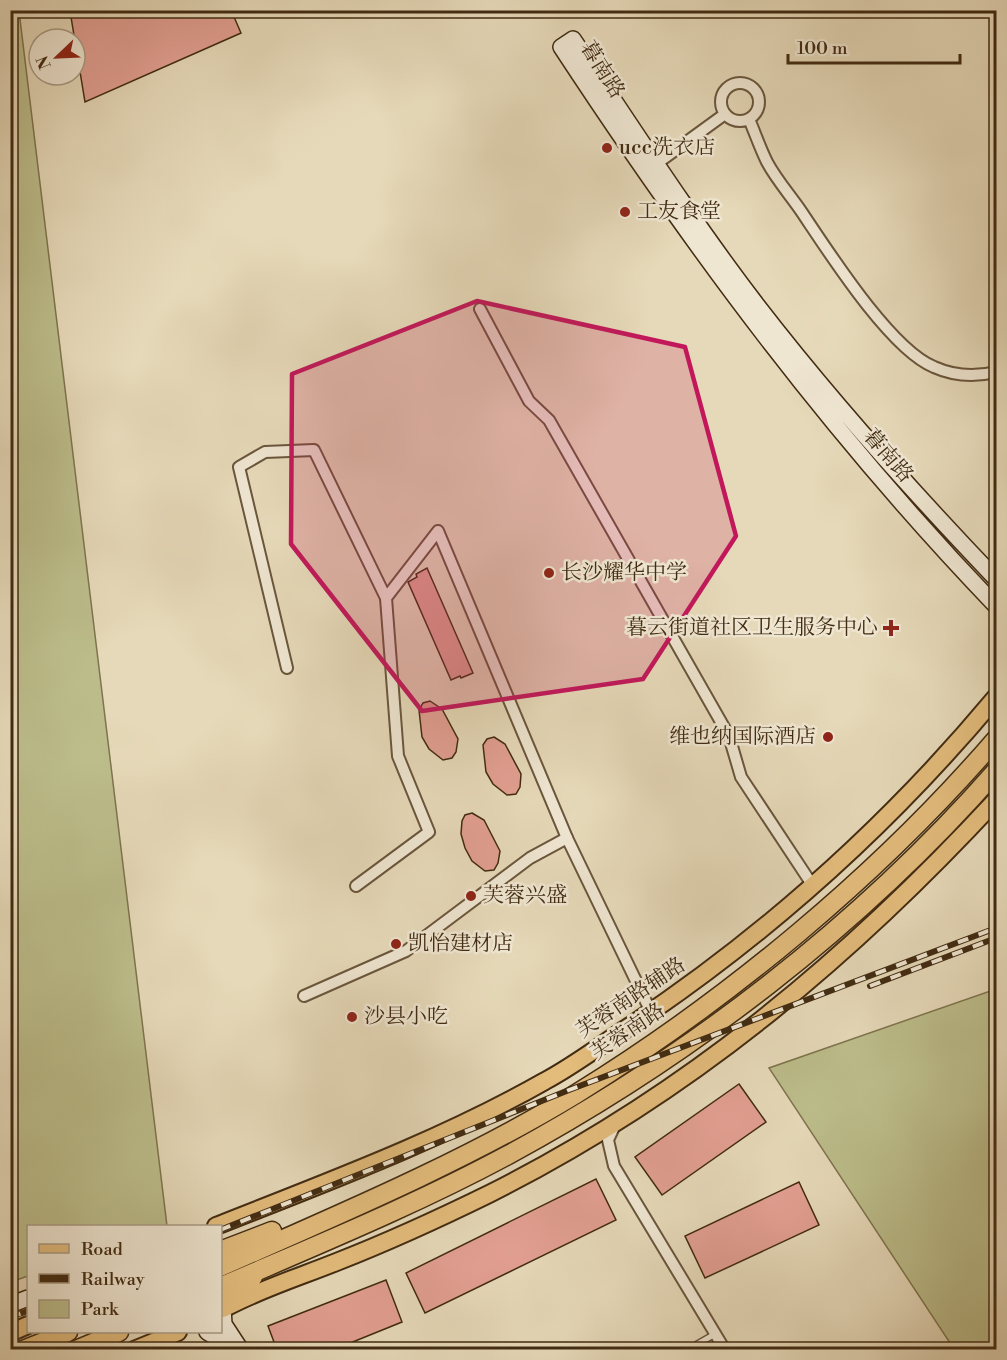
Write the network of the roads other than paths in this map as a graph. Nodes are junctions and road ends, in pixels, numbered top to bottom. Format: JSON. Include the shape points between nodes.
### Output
{"nodes":[{"id":1,"x":725,"y":114,"type":"junction"},
{"id":2,"x":749,"y":119,"type":"junction"},
{"id":3,"x":651,"y":168,"type":"junction"},
{"id":4,"x":480,"y":309,"type":"dead end"},
{"id":5,"x":996,"y":372,"type":"edge"},
{"id":6,"x":996,"y":577,"type":"edge"},
{"id":7,"x":386,"y":598,"type":"junction"},
{"id":8,"x":994,"y":604,"type":"edge"},
{"id":9,"x":287,"y":668,"type":"dead end"},
{"id":10,"x":996,"y":698,"type":"edge"},
{"id":11,"x":996,"y":739,"type":"edge"},
{"id":12,"x":996,"y":771,"type":"edge"},
{"id":13,"x":996,"y":800,"type":"edge"},
{"id":14,"x":567,"y":838,"type":"junction"},
{"id":15,"x":356,"y":886,"type":"dead end"},
{"id":16,"x":813,"y":886,"type":"junction"},
{"id":17,"x":304,"y":996,"type":"dead end"},
{"id":18,"x":651,"y":1012,"type":"junction"},
{"id":19,"x":619,"y":1120,"type":"junction"},
{"id":20,"x":468,"y":1151,"type":"junction"},
{"id":21,"x":221,"y":1225,"type":"edge"},
{"id":22,"x":222,"y":1250,"type":"edge"},
{"id":23,"x":222,"y":1266,"type":"edge"},
{"id":24,"x":260,"y":1270,"type":"junction"},
{"id":25,"x":222,"y":1286,"type":"edge"},
{"id":26,"x":27,"y":1298,"type":"edge"},
{"id":27,"x":10,"y":1305,"type":"edge"},
{"id":28,"x":222,"y":1309,"type":"edge"},
{"id":29,"x":27,"y":1325,"type":"edge"},
{"id":30,"x":10,"y":1333,"type":"edge"},
{"id":31,"x":66,"y":1333,"type":"edge"},
{"id":32,"x":117,"y":1333,"type":"edge"},
{"id":33,"x":176,"y":1333,"type":"edge"},
{"id":34,"x":209,"y":1333,"type":"edge"},
{"id":35,"x":715,"y":1334,"type":"junction"},
{"id":36,"x":23,"y":1350,"type":"edge"},
{"id":37,"x":76,"y":1350,"type":"edge"},
{"id":38,"x":134,"y":1350,"type":"edge"},
{"id":39,"x":228,"y":1350,"type":"edge"},
{"id":40,"x":241,"y":1350,"type":"edge"},
{"id":41,"x":687,"y":1350,"type":"edge"},
{"id":42,"x":725,"y":1350,"type":"edge"}],
"edges":[{"from":1,"to":2,"type":"street","via":[[733,120]]},
{"from":1,"to":2,"type":"street","via":[[721,99],[725,90],[734,84],[745,84],[755,90],[759,101],[757,111]]},
{"from":1,"to":3,"type":"street"},
{"from":2,"to":5,"type":"street","via":[[767,162],[829,252],[865,302],[912,354],[932,367],[954,374]]},
{"from":3,"to":3,"type":"main road","name":"暮南路","via":[[573,39],[561,47]]},
{"from":3,"to":6,"type":"main road","name":"暮南路","via":[[832,399]]},
{"from":3,"to":8,"type":"main road","name":"暮南路","via":[[743,310],[821,410]]},
{"from":4,"to":16,"type":"street","via":[[529,401],[549,420],[729,736],[741,777]]},
{"from":7,"to":9,"type":"street","via":[[314,450],[265,452],[239,467]]},
{"from":7,"to":14,"type":"street","via":[[438,531]]},
{"from":7,"to":15,"type":"street","via":[[398,756],[429,832]]},
{"from":10,"to":16,"type":"main road","name":"芙蓉南路辅路","via":[[898,808]]},
{"from":11,"to":20,"type":"highway","name":"芙蓉南路","via":[[943,799],[861,878],[718,997],[574,1095]]},
{"from":12,"to":24,"type":"highway","name":"芙蓉南路","via":[[932,841],[830,934],[629,1083],[508,1155]]},
{"from":13,"to":19,"type":"main road","via":[[899,900],[788,1000],[714,1057]]},
{"from":14,"to":17,"type":"street","via":[[530,858],[406,951]]},
{"from":14,"to":18,"type":"street"},
{"from":16,"to":18,"type":"main road","name":"芙蓉南路辅路","via":[[707,973]]},
{"from":18,"to":21,"type":"main road","name":"芙蓉南路辅路","via":[[526,1092],[402,1151]]},
{"from":19,"to":28,"type":"main road","via":[[540,1167],[441,1216]]},
{"from":19,"to":35,"type":"street","via":[[608,1140],[614,1166]]},
{"from":20,"to":22,"type":"highway"},
{"from":20,"to":23,"type":"highway","name":"芙蓉南路"},
{"from":24,"to":25,"type":"highway","name":"芙蓉南路"},
{"from":24,"to":28,"type":"highway"},
{"from":26,"to":27,"type":"main road"},
{"from":28,"to":40,"type":"main road","via":[[224,1324]]},
{"from":29,"to":30,"type":"main road"},
{"from":31,"to":36,"type":"highway"},
{"from":32,"to":37,"type":"highway"},
{"from":33,"to":38,"type":"main road"},
{"from":34,"to":39,"type":"main road"},
{"from":35,"to":41,"type":"lane"},
{"from":35,"to":42,"type":"street"}]}
